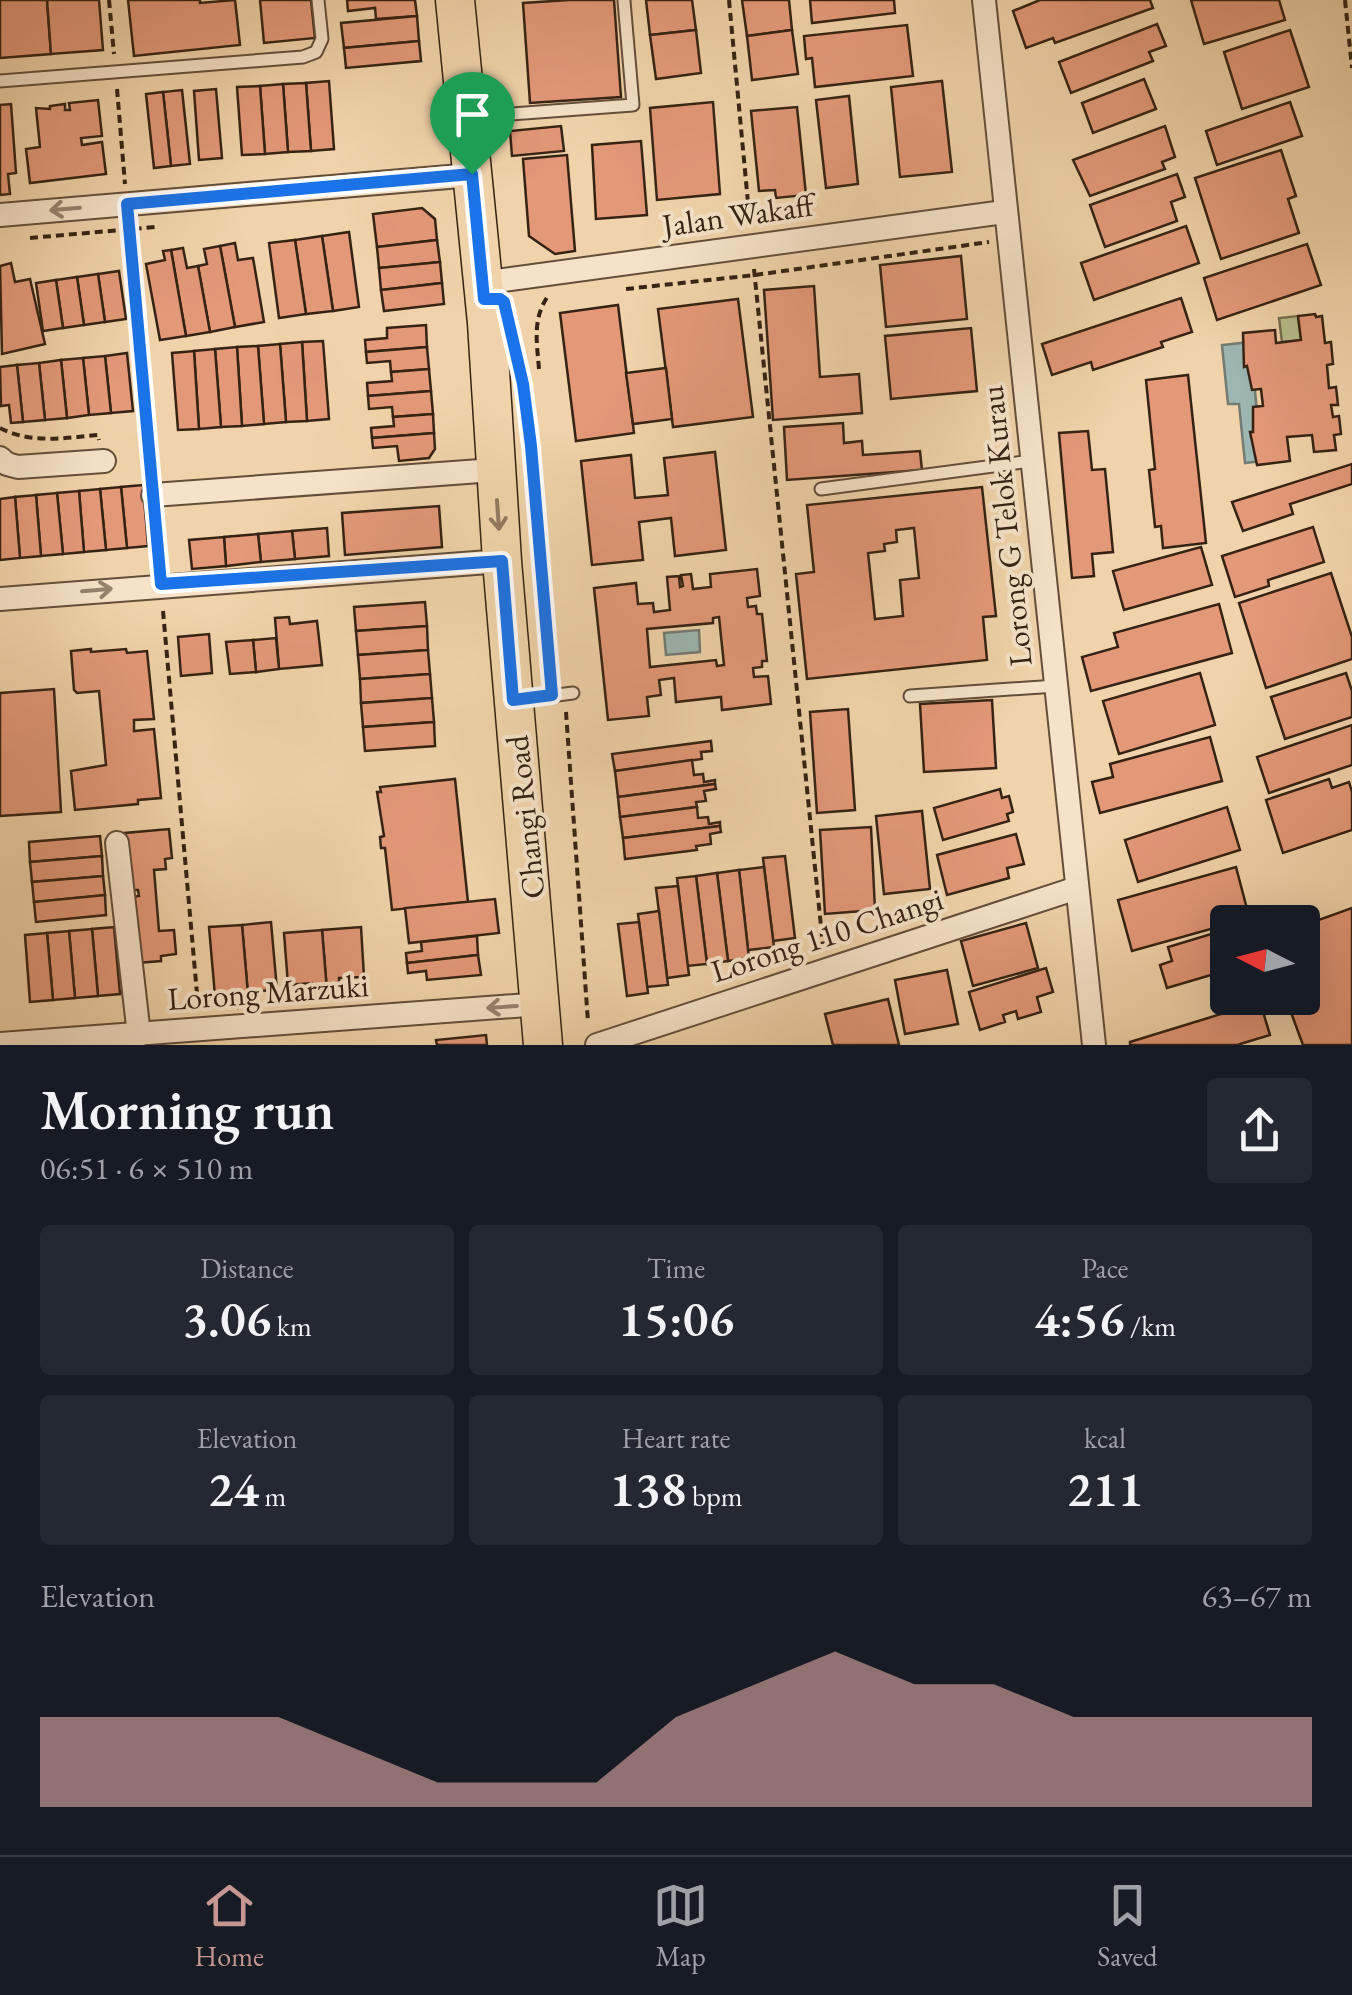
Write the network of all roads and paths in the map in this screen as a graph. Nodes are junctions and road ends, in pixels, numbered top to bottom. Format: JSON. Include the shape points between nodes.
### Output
{"nodes":[{"id":1,"x":109,"y":0,"type":"edge"},
{"id":2,"x":318,"y":0,"type":"edge"},
{"id":3,"x":454,"y":0,"type":"edge"},
{"id":4,"x":729,"y":0,"type":"edge"},
{"id":5,"x":984,"y":0,"type":"edge"},
{"id":6,"x":1345,"y":0,"type":"edge"},
{"id":7,"x":624,"y":1,"type":"edge"},
{"id":8,"x":1352,"y":68,"type":"edge"},
{"id":9,"x":116,"y":73,"type":"junction"},
{"id":10,"x":0,"y":82,"type":"edge"},
{"id":11,"x":466,"y":118,"type":"junction"},
{"id":12,"x":472,"y":174,"type":"junction"},
{"id":13,"x":127,"y":204,"type":"junction"},
{"id":14,"x":1004,"y":212,"type":"junction"},
{"id":15,"x":0,"y":215,"type":"edge"},
{"id":16,"x":994,"y":242,"type":"dead end"},
{"id":17,"x":752,"y":246,"type":"junction"},
{"id":18,"x":754,"y":275,"type":"junction"},
{"id":19,"x":610,"y":290,"type":"dead end"},
{"id":20,"x":482,"y":291,"type":"junction"},
{"id":21,"x":0,"y":428,"type":"edge"},
{"id":22,"x":0,"y":458,"type":"edge"},
{"id":23,"x":103,"y":461,"type":"joint"},
{"id":24,"x":1031,"y":461,"type":"junction"},
{"id":25,"x":494,"y":470,"type":"junction"},
{"id":26,"x":821,"y":489,"type":"dead end"},
{"id":27,"x":153,"y":494,"type":"junction"},
{"id":28,"x":502,"y":561,"type":"junction"},
{"id":29,"x":161,"y":584,"type":"junction"},
{"id":30,"x":0,"y":599,"type":"edge"},
{"id":31,"x":1056,"y":686,"type":"junction"},
{"id":32,"x":574,"y":692,"type":"dead end"},
{"id":33,"x":552,"y":695,"type":"junction"},
{"id":34,"x":910,"y":696,"type":"dead end"},
{"id":35,"x":513,"y":700,"type":"junction"},
{"id":36,"x":117,"y":843,"type":"dead end"},
{"id":37,"x":1077,"y":888,"type":"junction"},
{"id":38,"x":826,"y":969,"type":"junction"},
{"id":39,"x":541,"y":1004,"type":"junction"},
{"id":40,"x":200,"y":1030,"type":"junction"},
{"id":41,"x":139,"y":1035,"type":"junction"},
{"id":42,"x":0,"y":1044,"type":"edge"},
{"id":43,"x":544,"y":1045,"type":"edge"},
{"id":44,"x":597,"y":1045,"type":"edge"},
{"id":45,"x":1094,"y":1045,"type":"edge"}],
"edges":[{"from":1,"to":9,"type":"path"},
{"from":2,"to":9,"type":"lane","via":[[322,38],[316,52],[303,57]]},
{"from":3,"to":11,"type":"main road","name":"Changi Road"},
{"from":4,"to":17,"type":"path"},
{"from":5,"to":14,"type":"street","name":"Lorong G Telok Kurau"},
{"from":6,"to":8,"type":"path"},
{"from":7,"to":11,"type":"lane","via":[[633,105]]},
{"from":9,"to":10,"type":"lane"},
{"from":9,"to":13,"type":"path"},
{"from":11,"to":12,"type":"main road","name":"Changi Road"},
{"from":12,"to":13,"type":"street"},
{"from":12,"to":20,"type":"main road","name":"Changi Road"},
{"from":13,"to":15,"type":"street","one_way":true},
{"from":13,"to":27,"type":"path"},
{"from":14,"to":17,"type":"street","name":"Jalan Wakaff"},
{"from":14,"to":24,"type":"street","name":"Lorong G Telok Kurau"},
{"from":16,"to":18,"type":"path"},
{"from":17,"to":18,"type":"path"},
{"from":17,"to":20,"type":"street","name":"Jalan Wakaff"},
{"from":18,"to":19,"type":"path"},
{"from":18,"to":38,"type":"path"},
{"from":20,"to":25,"type":"main road","name":"Changi Road"},
{"from":20,"to":33,"type":"lane","via":[[504,302],[523,384]]},
{"from":21,"to":23,"type":"path","via":[[31,438],[98,435]]},
{"from":22,"to":23,"type":"street","via":[[18,467]]},
{"from":24,"to":26,"type":"lane"},
{"from":24,"to":31,"type":"street","name":"Lorong G Telok Kurau"},
{"from":25,"to":27,"type":"street"},
{"from":25,"to":28,"type":"main road","name":"Changi Road","one_way":true},
{"from":27,"to":29,"type":"path"},
{"from":28,"to":29,"type":"street"},
{"from":28,"to":35,"type":"main road","name":"Changi Road"},
{"from":30,"to":29,"type":"street","one_way":true},
{"from":29,"to":40,"type":"path"},
{"from":31,"to":34,"type":"lane"},
{"from":31,"to":37,"type":"street","name":"Lorong G Telok Kurau"},
{"from":32,"to":33,"type":"lane"},
{"from":33,"to":35,"type":"lane"},
{"from":35,"to":39,"type":"main road","name":"Changi Road"},
{"from":36,"to":41,"type":"street"},
{"from":37,"to":38,"type":"street","name":"Lorong 110 Changi"},
{"from":37,"to":45,"type":"street","name":"Lorong G Telok Kurau"},
{"from":38,"to":44,"type":"street","name":"Lorong 110 Changi"},
{"from":39,"to":40,"type":"street","name":"Lorong Marzuki","one_way":true},
{"from":39,"to":43,"type":"main road","name":"Changi Road"},
{"from":40,"to":41,"type":"street","name":"Lorong Marzuki"},
{"from":41,"to":42,"type":"street","name":"Lorong Marzuki"}]}
